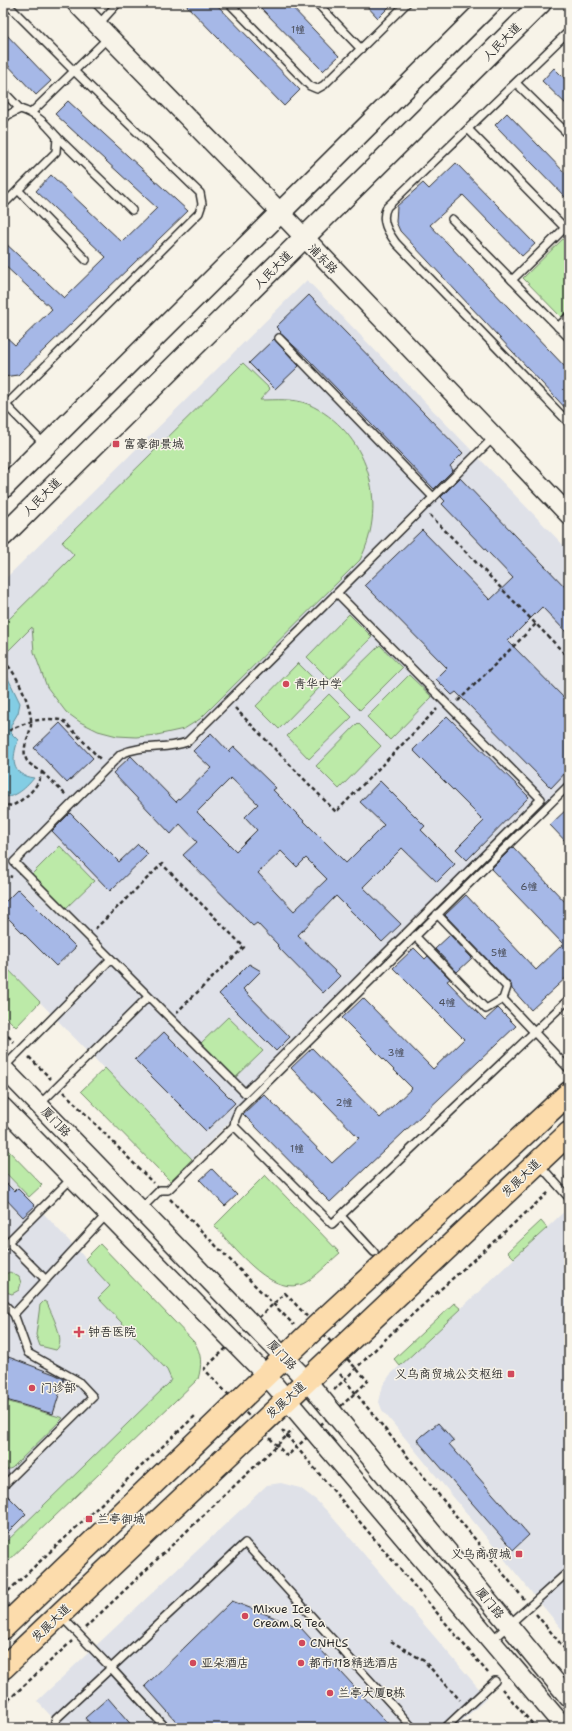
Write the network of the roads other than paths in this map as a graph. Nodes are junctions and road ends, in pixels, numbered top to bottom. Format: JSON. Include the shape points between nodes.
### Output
{"nodes":[{"id":1,"x":6,"y":3,"type":"edge"},
{"id":2,"x":76,"y":3,"type":"edge"},
{"id":3,"x":118,"y":3,"type":"edge"},
{"id":4,"x":230,"y":3,"type":"edge"},
{"id":5,"x":317,"y":3,"type":"edge"},
{"id":6,"x":491,"y":3,"type":"edge"},
{"id":7,"x":541,"y":3,"type":"edge"},
{"id":8,"x":406,"y":4,"type":"edge"},
{"id":9,"x":103,"y":31,"type":"junction"},
{"id":10,"x":569,"y":31,"type":"edge"},
{"id":11,"x":361,"y":49,"type":"junction"},
{"id":12,"x":74,"y":71,"type":"junction"},
{"id":13,"x":516,"y":83,"type":"junction"},
{"id":14,"x":3,"y":91,"type":"edge"},
{"id":15,"x":20,"y":109,"type":"junction"},
{"id":16,"x":32,"y":112,"type":"junction"},
{"id":17,"x":3,"y":120,"type":"edge"},
{"id":18,"x":468,"y":129,"type":"junction"},
{"id":19,"x":569,"y":135,"type":"edge"},
{"id":20,"x":57,"y":137,"type":"junction"},
{"id":21,"x":18,"y":190,"type":"junction"},
{"id":22,"x":3,"y":193,"type":"edge"},
{"id":23,"x":9,"y":200,"type":"junction"},
{"id":24,"x":3,"y":206,"type":"edge"},
{"id":25,"x":132,"y":210,"type":"dead end"},
{"id":26,"x":280,"y":212,"type":"junction"},
{"id":27,"x":452,"y":219,"type":"dead end"},
{"id":28,"x":567,"y":226,"type":"edge"},
{"id":29,"x":304,"y":239,"type":"junction"},
{"id":30,"x":86,"y":260,"type":"dead end"},
{"id":31,"x":512,"y":280,"type":"junction"},
{"id":32,"x":569,"y":316,"type":"edge"},
{"id":33,"x":558,"y":327,"type":"junction"},
{"id":34,"x":279,"y":338,"type":"dead end"},
{"id":35,"x":569,"y":338,"type":"edge"},
{"id":36,"x":4,"y":405,"type":"edge"},
{"id":37,"x":569,"y":423,"type":"edge"},
{"id":38,"x":494,"y":437,"type":"junction"},
{"id":39,"x":46,"y":446,"type":"junction"},
{"id":40,"x":3,"y":488,"type":"edge"},
{"id":41,"x":433,"y":497,"type":"junction"},
{"id":42,"x":569,"y":515,"type":"edge"},
{"id":43,"x":3,"y":536,"type":"edge"},
{"id":44,"x":337,"y":593,"type":"junction"},
{"id":45,"x":569,"y":785,"type":"edge"},
{"id":46,"x":437,"y":914,"type":"junction"},
{"id":47,"x":415,"y":936,"type":"junction"},
{"id":48,"x":111,"y":959,"type":"junction"},
{"id":49,"x":148,"y":996,"type":"junction"},
{"id":50,"x":503,"y":999,"type":"junction"},
{"id":51,"x":569,"y":999,"type":"edge"},
{"id":52,"x":534,"y":1032,"type":"junction"},
{"id":53,"x":3,"y":1068,"type":"edge"},
{"id":54,"x":569,"y":1069,"type":"edge"},
{"id":55,"x":569,"y":1094,"type":"edge"},
{"id":56,"x":39,"y":1105,"type":"junction"},
{"id":57,"x":3,"y":1107,"type":"edge"},
{"id":58,"x":234,"y":1126,"type":"junction"},
{"id":59,"x":569,"y":1133,"type":"edge"},
{"id":60,"x":537,"y":1162,"type":"junction"},
{"id":61,"x":72,"y":1177,"type":"junction"},
{"id":62,"x":569,"y":1198,"type":"edge"},
{"id":63,"x":141,"y":1209,"type":"junction"},
{"id":64,"x":108,"y":1213,"type":"junction"},
{"id":65,"x":341,"y":1216,"type":"junction"},
{"id":66,"x":5,"y":1243,"type":"edge"},
{"id":67,"x":374,"y":1252,"type":"dead end"},
{"id":68,"x":46,"y":1280,"type":"junction"},
{"id":69,"x":3,"y":1303,"type":"edge"},
{"id":70,"x":14,"y":1314,"type":"junction"},
{"id":71,"x":284,"y":1357,"type":"junction"},
{"id":72,"x":266,"y":1375,"type":"junction"},
{"id":73,"x":307,"y":1381,"type":"junction"},
{"id":74,"x":286,"y":1399,"type":"junction"},
{"id":75,"x":3,"y":1486,"type":"edge"},
{"id":76,"x":569,"y":1571,"type":"edge"},
{"id":77,"x":60,"y":1614,"type":"junction"},
{"id":78,"x":508,"y":1625,"type":"junction"},
{"id":79,"x":3,"y":1628,"type":"edge"},
{"id":80,"x":491,"y":1641,"type":"junction"},
{"id":81,"x":3,"y":1668,"type":"edge"},
{"id":82,"x":111,"y":1668,"type":"junction"},
{"id":83,"x":495,"y":1682,"type":"dead end"},
{"id":84,"x":569,"y":1698,"type":"edge"},
{"id":85,"x":53,"y":1728,"type":"edge"},
{"id":86,"x":166,"y":1728,"type":"edge"},
{"id":87,"x":413,"y":1728,"type":"edge"},
{"id":88,"x":445,"y":1728,"type":"edge"},
{"id":89,"x":565,"y":1728,"type":"edge"}],
"edges":[{"from":1,"to":12,"type":"lane"},
{"from":2,"to":9,"type":"street","name":"浦东路"},
{"from":3,"to":9,"type":"lane"},
{"from":4,"to":11,"type":"lane","via":[[310,86],[317,89]]},
{"from":5,"to":11,"type":"lane"},
{"from":6,"to":26,"type":"main road"},
{"from":7,"to":29,"type":"main road","name":"人民大道"},
{"from":8,"to":11,"type":"lane"},
{"from":9,"to":12,"type":"lane"},
{"from":9,"to":26,"type":"street","name":"浦东路"},
{"from":10,"to":13,"type":"lane"},
{"from":12,"to":16,"type":"lane"},
{"from":12,"to":36,"type":"lane","via":[[200,193],[202,204],[199,213]]},
{"from":13,"to":18,"type":"lane"},
{"from":13,"to":19,"type":"lane"},
{"from":14,"to":15,"type":"lane"},
{"from":15,"to":16,"type":"lane"},
{"from":15,"to":17,"type":"lane"},
{"from":16,"to":20,"type":"lane"},
{"from":18,"to":28,"type":"lane"},
{"from":18,"to":37,"type":"lane","via":[[387,207],[384,213],[387,231]]},
{"from":20,"to":21,"type":"lane","via":[[56,152]]},
{"from":20,"to":25,"type":"lane"},
{"from":21,"to":23,"type":"lane"},
{"from":21,"to":30,"type":"lane"},
{"from":22,"to":23,"type":"lane"},
{"from":23,"to":24,"type":"lane"},
{"from":26,"to":29,"type":"street","name":"浦东路"},
{"from":26,"to":39,"type":"main road"},
{"from":27,"to":31,"type":"lane"},
{"from":28,"to":31,"type":"lane"},
{"from":29,"to":38,"type":"street","name":"浦东路"},
{"from":29,"to":43,"type":"main road","name":"人民大道"},
{"from":31,"to":33,"type":"lane"},
{"from":32,"to":33,"type":"lane"},
{"from":33,"to":35,"type":"lane"},
{"from":34,"to":41,"type":"lane"},
{"from":36,"to":39,"type":"lane"},
{"from":38,"to":41,"type":"lane"},
{"from":38,"to":42,"type":"street","name":"浦东路"},
{"from":39,"to":40,"type":"main road"},
{"from":41,"to":44,"type":"lane"},
{"from":44,"to":48,"type":"lane","via":[[187,742],[175,747],[131,750],[122,754],[14,862]]},
{"from":44,"to":49,"type":"lane","via":[[541,799],[244,1093]]},
{"from":45,"to":46,"type":"lane"},
{"from":46,"to":47,"type":"lane"},
{"from":46,"to":50,"type":"lane","via":[[507,987]]},
{"from":47,"to":50,"type":"lane","via":[[486,1009]]},
{"from":47,"to":58,"type":"lane","via":[[239,1110]]},
{"from":48,"to":49,"type":"lane"},
{"from":48,"to":53,"type":"lane"},
{"from":49,"to":56,"type":"lane"},
{"from":50,"to":52,"type":"lane"},
{"from":51,"to":52,"type":"lane"},
{"from":52,"to":54,"type":"lane"},
{"from":52,"to":65,"type":"lane"},
{"from":53,"to":56,"type":"street","name":"厦门路"},
{"from":55,"to":71,"type":"main road"},
{"from":56,"to":63,"type":"street","name":"厦门路"},
{"from":57,"to":61,"type":"street","name":"厦门路"},
{"from":58,"to":63,"type":"lane","via":[[168,1190],[160,1190]]},
{"from":58,"to":65,"type":"lane","via":[[332,1224]]},
{"from":59,"to":60,"type":"main road","name":"发展大道"},
{"from":60,"to":62,"type":"lane"},
{"from":60,"to":73,"type":"main road","name":"发展大道"},
{"from":61,"to":64,"type":"street","name":"厦门路"},
{"from":61,"to":66,"type":"lane"},
{"from":63,"to":71,"type":"street","name":"厦门路"},
{"from":64,"to":68,"type":"lane"},
{"from":64,"to":72,"type":"street","name":"厦门路"},
{"from":65,"to":67,"type":"lane"},
{"from":66,"to":68,"type":"lane"},
{"from":68,"to":70,"type":"lane"},
{"from":69,"to":70,"type":"lane"},
{"from":70,"to":75,"type":"lane","via":[[28,1353],[78,1381],[93,1397]]},
{"from":71,"to":72,"type":"main road"},
{"from":71,"to":73,"type":"street","name":"厦门路"},
{"from":72,"to":74,"type":"street","name":"厦门路"},
{"from":72,"to":79,"type":"main road"},
{"from":73,"to":74,"type":"main road","name":"发展大道"},
{"from":73,"to":78,"type":"street","name":"厦门路"},
{"from":74,"to":77,"type":"main road","name":"发展大道"},
{"from":74,"to":80,"type":"street","name":"厦门路"},
{"from":76,"to":78,"type":"lane"},
{"from":77,"to":81,"type":"main road","name":"发展大道"},
{"from":77,"to":82,"type":"lane"},
{"from":78,"to":80,"type":"lane"},
{"from":78,"to":84,"type":"street","name":"厦门路"},
{"from":80,"to":89,"type":"street","name":"厦门路"},
{"from":82,"to":85,"type":"lane","via":[[56,1719]]},
{"from":82,"to":86,"type":"lane"},
{"from":82,"to":87,"type":"lane","via":[[245,1543]]},
{"from":83,"to":88,"type":"lane"}]}
